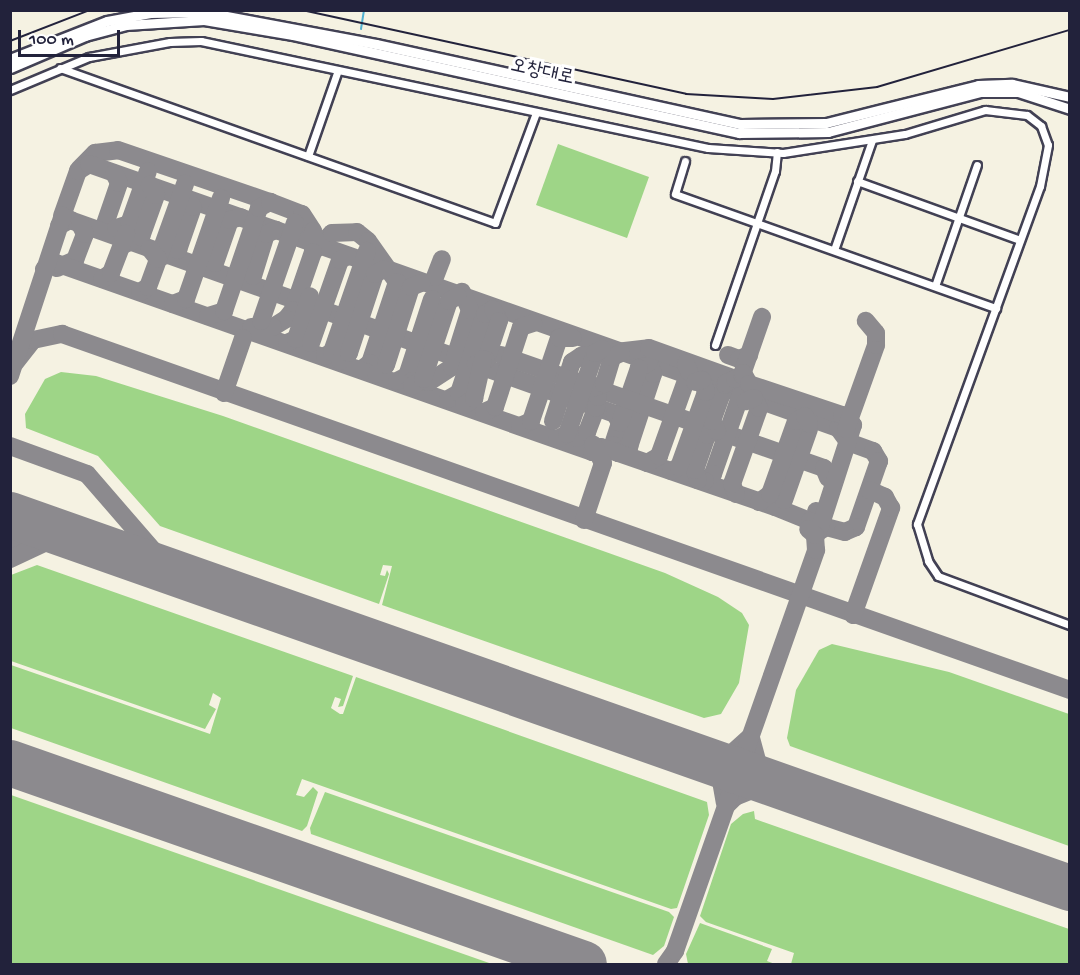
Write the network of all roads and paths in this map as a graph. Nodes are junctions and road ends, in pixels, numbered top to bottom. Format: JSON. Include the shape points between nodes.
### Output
{"nodes":[{"id":1,"x":345,"y":42,"type":"junction"},
{"id":2,"x":375,"y":48,"type":"junction"},
{"id":3,"x":10,"y":59,"type":"edge"},
{"id":4,"x":10,"y":68,"type":"edge"},
{"id":5,"x":60,"y":68,"type":"junction"},
{"id":6,"x":338,"y":70,"type":"junction"},
{"id":7,"x":10,"y":90,"type":"edge"},
{"id":8,"x":1070,"y":98,"type":"edge"},
{"id":9,"x":1070,"y":110,"type":"edge"},
{"id":10,"x":536,"y":113,"type":"junction"},
{"id":11,"x":872,"y":140,"type":"junction"},
{"id":12,"x":777,"y":152,"type":"junction"},
{"id":13,"x":308,"y":156,"type":"junction"},
{"id":14,"x":686,"y":160,"type":"dead end"},
{"id":15,"x":977,"y":165,"type":"dead end"},
{"id":16,"x":857,"y":182,"type":"junction"},
{"id":17,"x":960,"y":218,"type":"junction"},
{"id":18,"x":757,"y":224,"type":"junction"},
{"id":19,"x":1020,"y":240,"type":"junction"},
{"id":20,"x":834,"y":250,"type":"junction"},
{"id":21,"x":935,"y":286,"type":"junction"},
{"id":22,"x":996,"y":308,"type":"junction"},
{"id":23,"x":715,"y":345,"type":"dead end"},
{"id":24,"x":1070,"y":625,"type":"edge"}],
"edges":[{"from":1,"to":2,"type":"main road","name":"오창대로"},
{"from":1,"to":3,"type":"main road","name":"오창대로","via":[[235,16],[161,13],[84,27]]},
{"from":1,"to":4,"type":"main road","name":"오창대로","via":[[182,19],[126,25],[85,36]]},
{"from":2,"to":8,"type":"main road","name":"오창대로","via":[[740,124],[826,123],[978,85],[1012,84]]},
{"from":2,"to":9,"type":"main road","name":"오창대로","via":[[739,133],[828,132],[980,92],[1018,92]]},
{"from":5,"to":6,"type":"street","via":[[109,52],[201,41]]},
{"from":5,"to":7,"type":"street"},
{"from":5,"to":13,"type":"street"},
{"from":6,"to":10,"type":"street"},
{"from":6,"to":13,"type":"street"},
{"from":10,"to":12,"type":"street","via":[[708,148]]},
{"from":10,"to":13,"type":"street","via":[[495,223]]},
{"from":11,"to":12,"type":"street"},
{"from":11,"to":16,"type":"street"},
{"from":11,"to":19,"type":"street","via":[[985,110],[1027,115],[1041,126],[1048,144],[1040,186]]},
{"from":12,"to":18,"type":"street","via":[[775,171]]},
{"from":14,"to":18,"type":"street","via":[[675,194]]},
{"from":15,"to":17,"type":"street"},
{"from":16,"to":17,"type":"street"},
{"from":16,"to":20,"type":"street"},
{"from":17,"to":19,"type":"street"},
{"from":17,"to":21,"type":"street"},
{"from":18,"to":20,"type":"street"},
{"from":18,"to":23,"type":"street"},
{"from":19,"to":22,"type":"street"},
{"from":20,"to":21,"type":"street"},
{"from":21,"to":22,"type":"street"},
{"from":22,"to":24,"type":"street","via":[[917,524],[920,539],[938,576]]}]}
